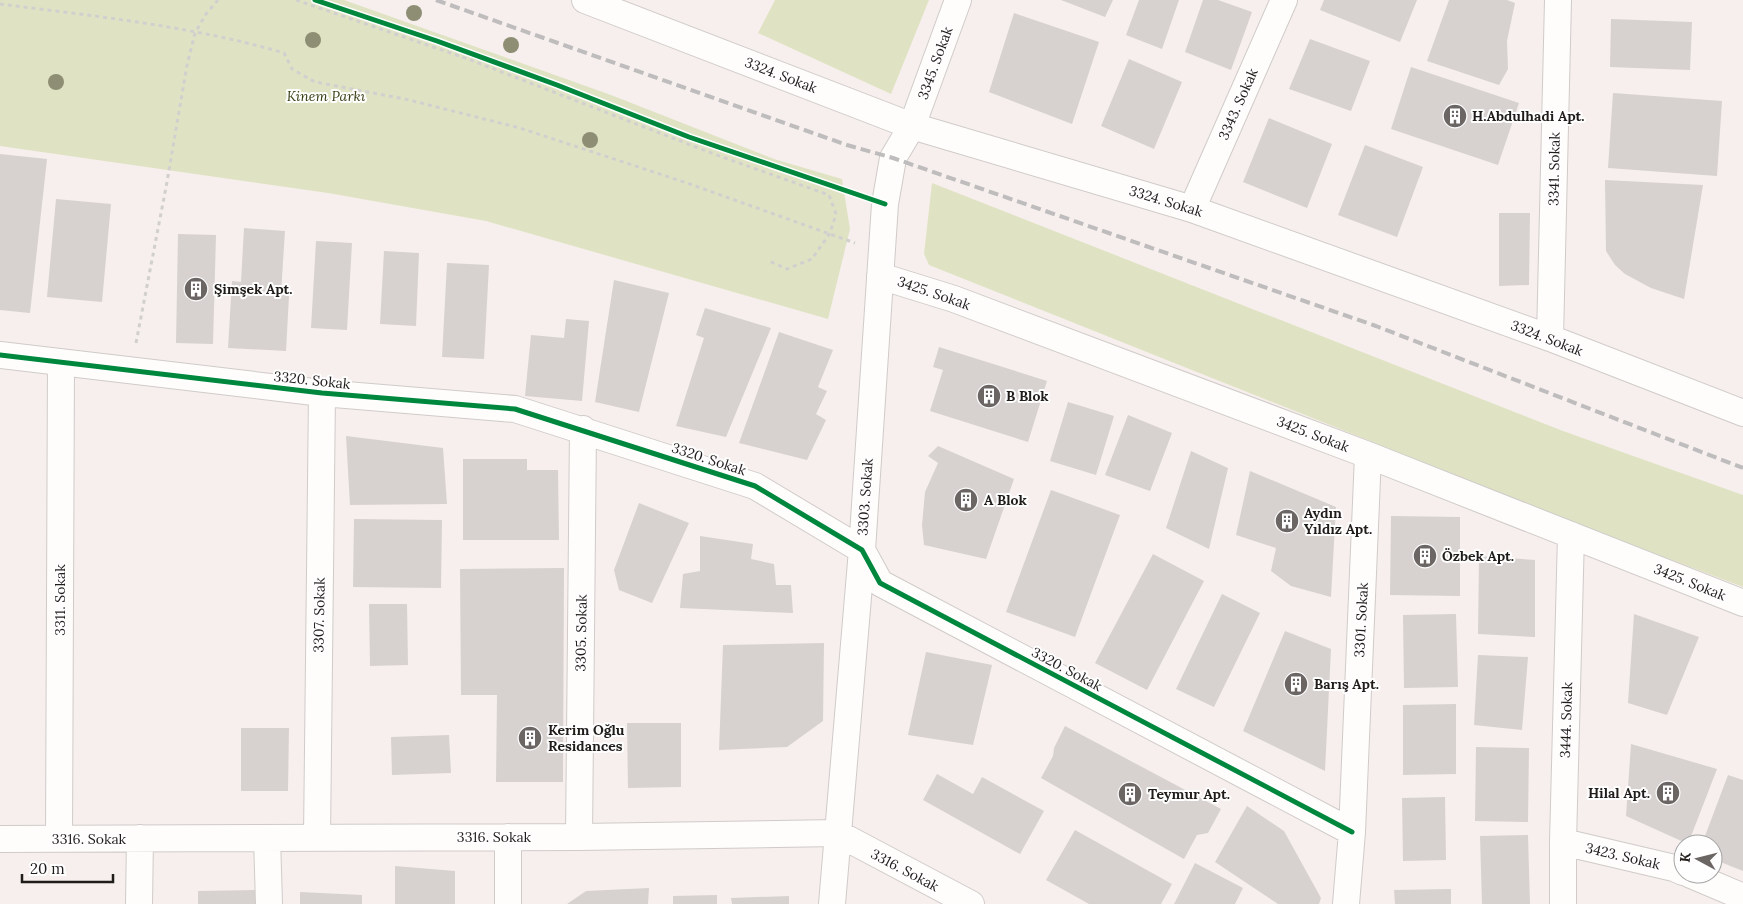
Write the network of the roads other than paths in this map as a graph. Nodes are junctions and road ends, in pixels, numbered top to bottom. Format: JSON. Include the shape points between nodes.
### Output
{"nodes":[{"id":1,"x":585,"y":0,"type":"edge"},
{"id":2,"x":958,"y":0,"type":"edge"},
{"id":3,"x":1284,"y":0,"type":"edge"},
{"id":4,"x":1558,"y":0,"type":"edge"},
{"id":5,"x":912,"y":126,"type":"junction"},
{"id":6,"x":1192,"y":209,"type":"junction"},
{"id":7,"x":881,"y":264,"type":"junction"},
{"id":8,"x":1550,"y":338,"type":"junction"},
{"id":9,"x":0,"y":355,"type":"edge"},
{"id":10,"x":61,"y":362,"type":"junction"},
{"id":11,"x":322,"y":393,"type":"junction"},
{"id":12,"x":1743,"y":413,"type":"edge"},
{"id":13,"x":583,"y":430,"type":"junction"},
{"id":14,"x":1368,"y":455,"type":"junction"},
{"id":15,"x":1571,"y":535,"type":"junction"},
{"id":16,"x":862,"y":550,"type":"junction"},
{"id":17,"x":1743,"y":603,"type":"edge"},
{"id":18,"x":1352,"y":832,"type":"junction"},
{"id":19,"x":837,"y":833,"type":"junction"},
{"id":20,"x":508,"y":837,"type":"junction"},
{"id":21,"x":579,"y":837,"type":"junction"},
{"id":22,"x":140,"y":838,"type":"junction"},
{"id":23,"x":267,"y":838,"type":"junction"},
{"id":24,"x":317,"y":838,"type":"junction"},
{"id":25,"x":0,"y":839,"type":"edge"},
{"id":26,"x":59,"y":839,"type":"junction"},
{"id":27,"x":1563,"y":842,"type":"junction"},
{"id":28,"x":1673,"y":868,"type":"edge"},
{"id":29,"x":1708,"y":884,"type":"edge"},
{"id":30,"x":1732,"y":897,"type":"edge"},
{"id":31,"x":138,"y":904,"type":"edge"},
{"id":32,"x":269,"y":904,"type":"edge"},
{"id":33,"x":508,"y":904,"type":"edge"},
{"id":34,"x":832,"y":904,"type":"edge"},
{"id":35,"x":971,"y":904,"type":"edge"},
{"id":36,"x":1346,"y":904,"type":"edge"},
{"id":37,"x":1563,"y":904,"type":"edge"}],
"edges":[{"from":1,"to":5,"type":"street","name":"3324. Sokak"},
{"from":2,"to":5,"type":"street","name":"3345. Sokak"},
{"from":3,"to":6,"type":"street","name":"3343. Sokak"},
{"from":4,"to":8,"type":"street","name":"3341. Sokak"},
{"from":5,"to":6,"type":"street","name":"3324. Sokak"},
{"from":5,"to":7,"type":"street","name":"3303. Sokak","via":[[893,158],[885,204]]},
{"from":6,"to":8,"type":"street","name":"3324. Sokak"},
{"from":7,"to":14,"type":"street","name":"3425. Sokak","via":[[954,300]]},
{"from":7,"to":16,"type":"street","name":"3303. Sokak"},
{"from":8,"to":12,"type":"street","name":"3324. Sokak"},
{"from":9,"to":10,"type":"street","name":"3320. Sokak"},
{"from":10,"to":11,"type":"street","name":"3320. Sokak"},
{"from":10,"to":26,"type":"street","name":"3311. Sokak"},
{"from":11,"to":13,"type":"street","name":"3320. Sokak","via":[[515,409]]},
{"from":11,"to":24,"type":"street","name":"3307. Sokak"},
{"from":13,"to":16,"type":"street","name":"3320. Sokak","via":[[755,486]]},
{"from":13,"to":21,"type":"street","name":"3305. Sokak"},
{"from":14,"to":15,"type":"street","name":"3425. Sokak"},
{"from":14,"to":18,"type":"street","name":"3301. Sokak"},
{"from":15,"to":17,"type":"street","name":"3425. Sokak"},
{"from":15,"to":27,"type":"street","name":"3444. Sokak"},
{"from":16,"to":18,"type":"street","name":"3320. Sokak","via":[[880,583]]},
{"from":16,"to":19,"type":"street","name":"3303. Sokak"},
{"from":18,"to":36,"type":"street","name":"3301. Sokak"},
{"from":19,"to":21,"type":"street","name":"3316. Sokak"},
{"from":19,"to":34,"type":"street","name":"3303. Sokak"},
{"from":19,"to":35,"type":"street","name":"3316. Sokak"},
{"from":20,"to":21,"type":"street","name":"3316. Sokak"},
{"from":20,"to":24,"type":"street","name":"3316. Sokak"},
{"from":20,"to":33,"type":"street"},
{"from":22,"to":23,"type":"street","name":"3316. Sokak"},
{"from":22,"to":26,"type":"street","name":"3316. Sokak"},
{"from":22,"to":31,"type":"street"},
{"from":23,"to":24,"type":"street","name":"3316. Sokak"},
{"from":23,"to":32,"type":"street"},
{"from":25,"to":26,"type":"street","name":"3316. Sokak"},
{"from":27,"to":28,"type":"street","name":"3423. Sokak"},
{"from":27,"to":37,"type":"street","name":"3444. Sokak"},
{"from":29,"to":30,"type":"street"}]}
